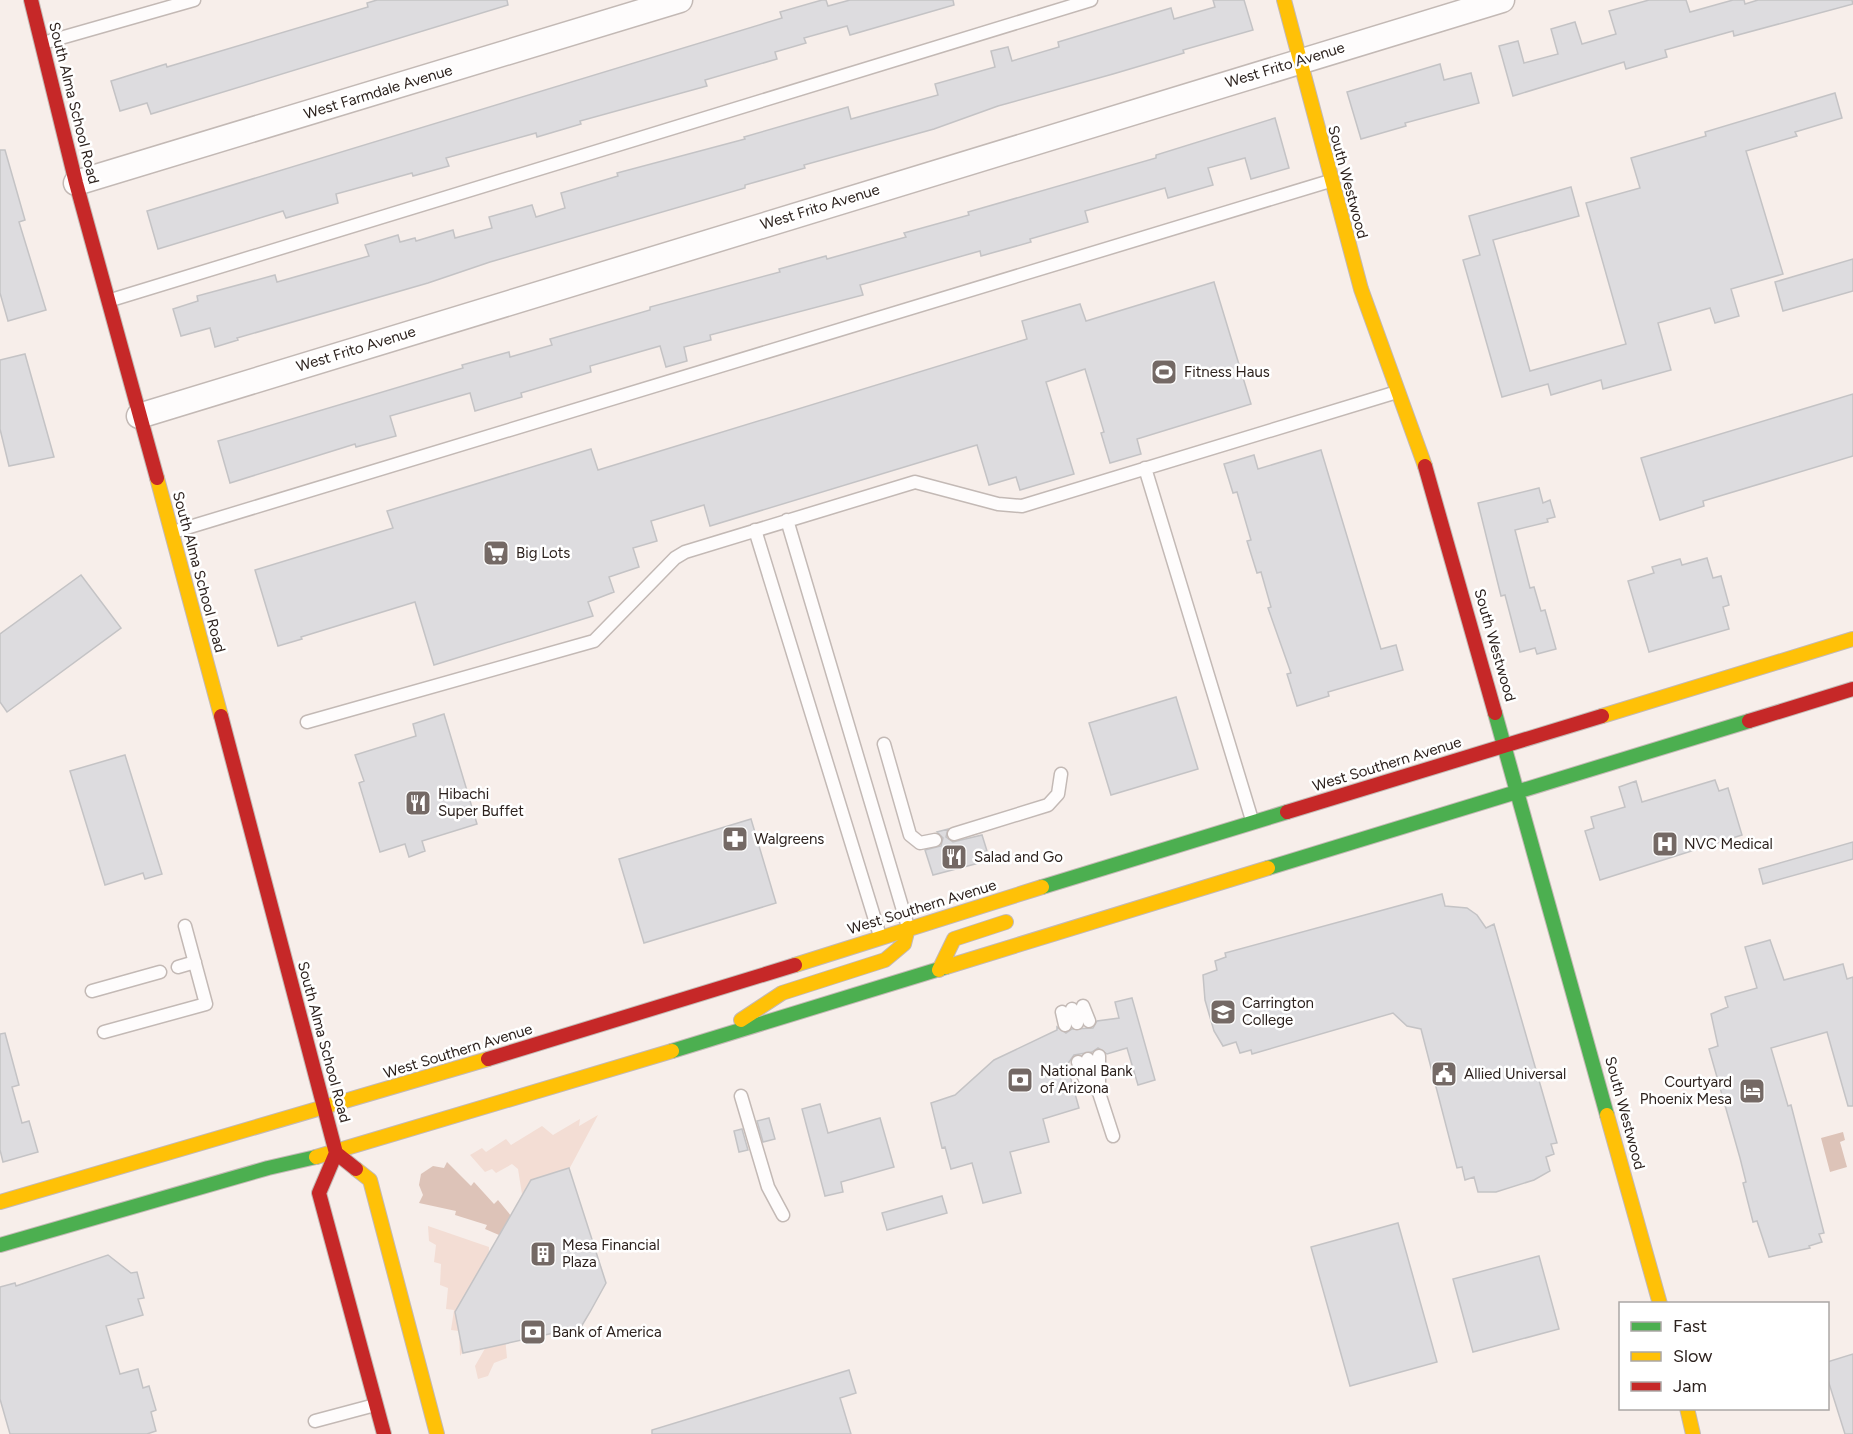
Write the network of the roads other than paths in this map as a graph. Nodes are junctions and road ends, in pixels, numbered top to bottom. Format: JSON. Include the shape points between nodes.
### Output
{"nodes":[{"id":1,"x":31,"y":0,"type":"edge"},
{"id":2,"x":194,"y":0,"type":"edge"},
{"id":3,"x":680,"y":0,"type":"edge"},
{"id":4,"x":1091,"y":0,"type":"edge"},
{"id":5,"x":1284,"y":0,"type":"edge"},
{"id":6,"x":1502,"y":0,"type":"edge"},
{"id":7,"x":42,"y":43,"type":"junction"},
{"id":8,"x":1300,"y":61,"type":"junction"},
{"id":9,"x":1330,"y":181,"type":"junction"},
{"id":10,"x":76,"y":183,"type":"junction"},
{"id":11,"x":107,"y":301,"type":"junction"},
{"id":12,"x":1399,"y":392,"type":"junction"},
{"id":13,"x":139,"y":416,"type":"junction"},
{"id":14,"x":1145,"y":468,"type":"junction"},
{"id":15,"x":787,"y":520,"type":"junction"},
{"id":16,"x":755,"y":530,"type":"junction"},
{"id":17,"x":172,"y":532,"type":"junction"},
{"id":18,"x":1853,"y":639,"type":"edge"},
{"id":19,"x":1763,"y":666,"type":"junction"},
{"id":20,"x":1853,"y":688,"type":"edge"},
{"id":21,"x":1727,"y":694,"type":"dead end"},
{"id":22,"x":307,"y":722,"type":"dead end"},
{"id":23,"x":884,"y":744,"type":"dead end"},
{"id":24,"x":1505,"y":745,"type":"junction"},
{"id":25,"x":1496,"y":764,"type":"dead end"},
{"id":26,"x":1525,"y":772,"type":"dead end"},
{"id":27,"x":1061,"y":774,"type":"dead end"},
{"id":28,"x":1518,"y":790,"type":"junction"},
{"id":29,"x":1253,"y":823,"type":"junction"},
{"id":30,"x":954,"y":834,"type":"dead end"},
{"id":31,"x":1308,"y":839,"type":"dead end"},
{"id":32,"x":935,"y":840,"type":"dead end"},
{"id":33,"x":1142,"y":856,"type":"junction"},
{"id":34,"x":1280,"y":864,"type":"junction"},
{"id":35,"x":1084,"y":889,"type":"dead end"},
{"id":36,"x":1021,"y":917,"type":"dead end"},
{"id":37,"x":185,"y":926,"type":"dead end"},
{"id":38,"x":908,"y":928,"type":"junction"},
{"id":39,"x":881,"y":937,"type":"junction"},
{"id":40,"x":195,"y":962,"type":"junction"},
{"id":41,"x":178,"y":967,"type":"dead end"},
{"id":42,"x":939,"y":970,"type":"junction"},
{"id":43,"x":160,"y":972,"type":"dead end"},
{"id":44,"x":92,"y":991,"type":"dead end"},
{"id":45,"x":1072,"y":1009,"type":"joint"},
{"id":46,"x":104,"y":1032,"type":"dead end"},
{"id":47,"x":707,"y":1042,"type":"junction"},
{"id":48,"x":1099,"y":1087,"type":"junction"},
{"id":49,"x":741,"y":1096,"type":"dead end"},
{"id":50,"x":324,"y":1108,"type":"junction"},
{"id":51,"x":1113,"y":1136,"type":"dead end"},
{"id":52,"x":336,"y":1153,"type":"junction"},
{"id":53,"x":0,"y":1202,"type":"edge"},
{"id":54,"x":783,"y":1215,"type":"dead end"},
{"id":55,"x":0,"y":1245,"type":"edge"},
{"id":56,"x":1659,"y":1302,"type":"edge"},
{"id":57,"x":376,"y":1405,"type":"junction"},
{"id":58,"x":1687,"y":1410,"type":"edge"},
{"id":59,"x":315,"y":1421,"type":"dead end"},
{"id":60,"x":384,"y":1434,"type":"edge"},
{"id":61,"x":437,"y":1434,"type":"edge"},
{"id":62,"x":1693,"y":1434,"type":"edge"}],
"edges":[{"from":1,"to":7,"type":"main road","name":"South Alma School Road"},
{"from":2,"to":7,"type":"lane"},
{"from":3,"to":10,"type":"street","name":"West Farmdale Avenue"},
{"from":4,"to":11,"type":"lane"},
{"from":5,"to":8,"type":"main road","name":"South Westwood"},
{"from":6,"to":8,"type":"street","name":"West Frito Avenue"},
{"from":7,"to":10,"type":"main road","name":"South Alma School Road"},
{"from":8,"to":9,"type":"main road","name":"South Westwood"},
{"from":8,"to":13,"type":"street","name":"West Frito Avenue"},
{"from":9,"to":12,"type":"main road","name":"South Westwood","via":[[1360,289]]},
{"from":9,"to":17,"type":"lane"},
{"from":10,"to":11,"type":"main road","name":"South Alma School Road"},
{"from":11,"to":13,"type":"main road","name":"South Alma School Road"},
{"from":12,"to":14,"type":"lane"},
{"from":12,"to":24,"type":"main road","name":"South Westwood","via":[[1450,550]]},
{"from":13,"to":17,"type":"main road","name":"South Alma School Road"},
{"from":14,"to":15,"type":"lane","via":[[1022,506],[998,504],[915,482]]},
{"from":14,"to":29,"type":"lane"},
{"from":15,"to":16,"type":"lane"},
{"from":15,"to":38,"type":"lane"},
{"from":16,"to":22,"type":"lane","via":[[679,555],[594,641]]},
{"from":16,"to":39,"type":"lane"},
{"from":17,"to":50,"type":"main road","name":"South Alma School Road"},
{"from":18,"to":19,"type":"main road","name":"West Southern Avenue"},
{"from":19,"to":21,"type":"main road"},
{"from":19,"to":24,"type":"main road","name":"West Southern Avenue"},
{"from":20,"to":28,"type":"main road"},
{"from":23,"to":32,"type":"lane","via":[[910,835],[920,843]]},
{"from":24,"to":25,"type":"main road"},
{"from":24,"to":28,"type":"main road","name":"South Westwood"},
{"from":24,"to":29,"type":"main road","name":"West Southern Avenue"},
{"from":26,"to":28,"type":"main road"},
{"from":27,"to":30,"type":"lane","via":[[1058,794],[1048,805]]},
{"from":28,"to":34,"type":"main road"},
{"from":28,"to":56,"type":"main road","name":"South Westwood"},
{"from":29,"to":33,"type":"main road","name":"West Southern Avenue"},
{"from":31,"to":34,"type":"main road"},
{"from":33,"to":35,"type":"main road"},
{"from":33,"to":38,"type":"main road","name":"West Southern Avenue"},
{"from":34,"to":42,"type":"main road"},
{"from":36,"to":42,"type":"main road","via":[[954,939]]},
{"from":37,"to":40,"type":"lane"},
{"from":38,"to":39,"type":"main road","name":"West Southern Avenue"},
{"from":38,"to":47,"type":"main road","via":[[904,944],[885,960],[783,993]]},
{"from":39,"to":50,"type":"main road","name":"West Southern Avenue"},
{"from":40,"to":41,"type":"lane"},
{"from":40,"to":46,"type":"lane","via":[[206,1004]]},
{"from":42,"to":47,"type":"main road"},
{"from":43,"to":44,"type":"lane"},
{"from":45,"to":45,"type":"lane","via":[[1077,1023]]},
{"from":47,"to":52,"type":"main road"},
{"from":48,"to":48,"type":"lane","via":[[1088,1059],[1086,1082],[1093,1088]]},
{"from":48,"to":51,"type":"lane"},
{"from":49,"to":54,"type":"lane","via":[[768,1187]]},
{"from":50,"to":52,"type":"main road","name":"South Alma School Road"},
{"from":50,"to":53,"type":"main road","name":"West Southern Avenue"},
{"from":52,"to":55,"type":"main road","via":[[268,1168]]},
{"from":52,"to":57,"type":"main road","via":[[319,1194]]},
{"from":52,"to":61,"type":"main road","via":[[370,1180]]},
{"from":57,"to":59,"type":"lane"},
{"from":57,"to":60,"type":"main road"},
{"from":58,"to":62,"type":"main road"}]}
